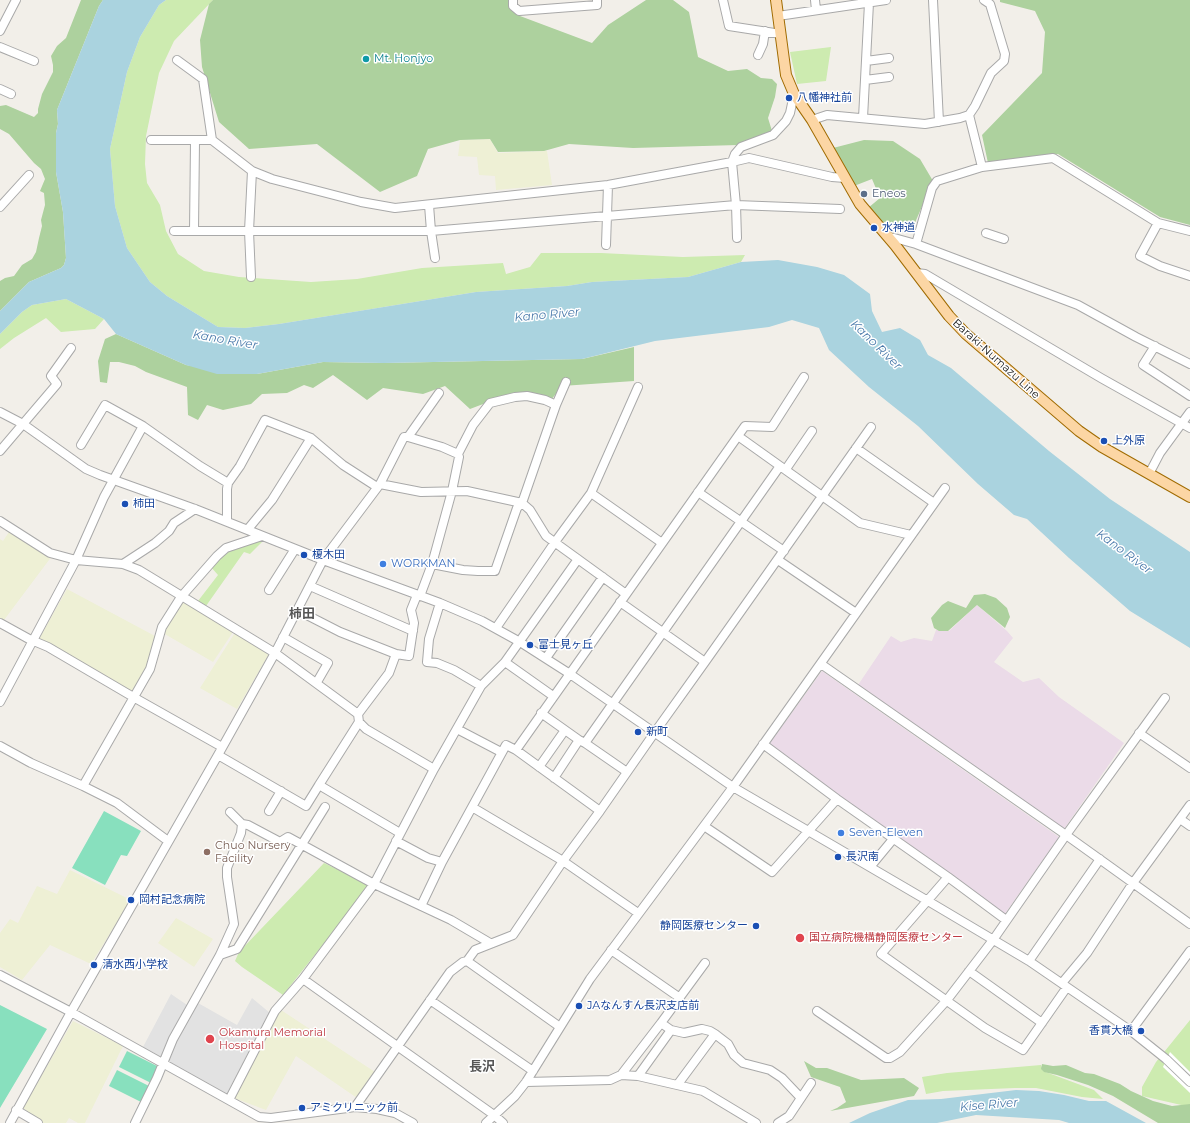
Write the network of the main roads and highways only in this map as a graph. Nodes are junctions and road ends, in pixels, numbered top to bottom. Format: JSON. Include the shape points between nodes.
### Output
{"nodes":[{"id":1,"x":776,"y":0,"type":"edge"},
{"id":2,"x":1190,"y":497,"type":"edge"}],
"edges":[{"from":1,"to":2,"type":"main road","name":"Baraki-Numazu Line","via":[[786,76],[794,94],[812,120],[860,204],[949,316],[966,334],[1079,431]]}]}
